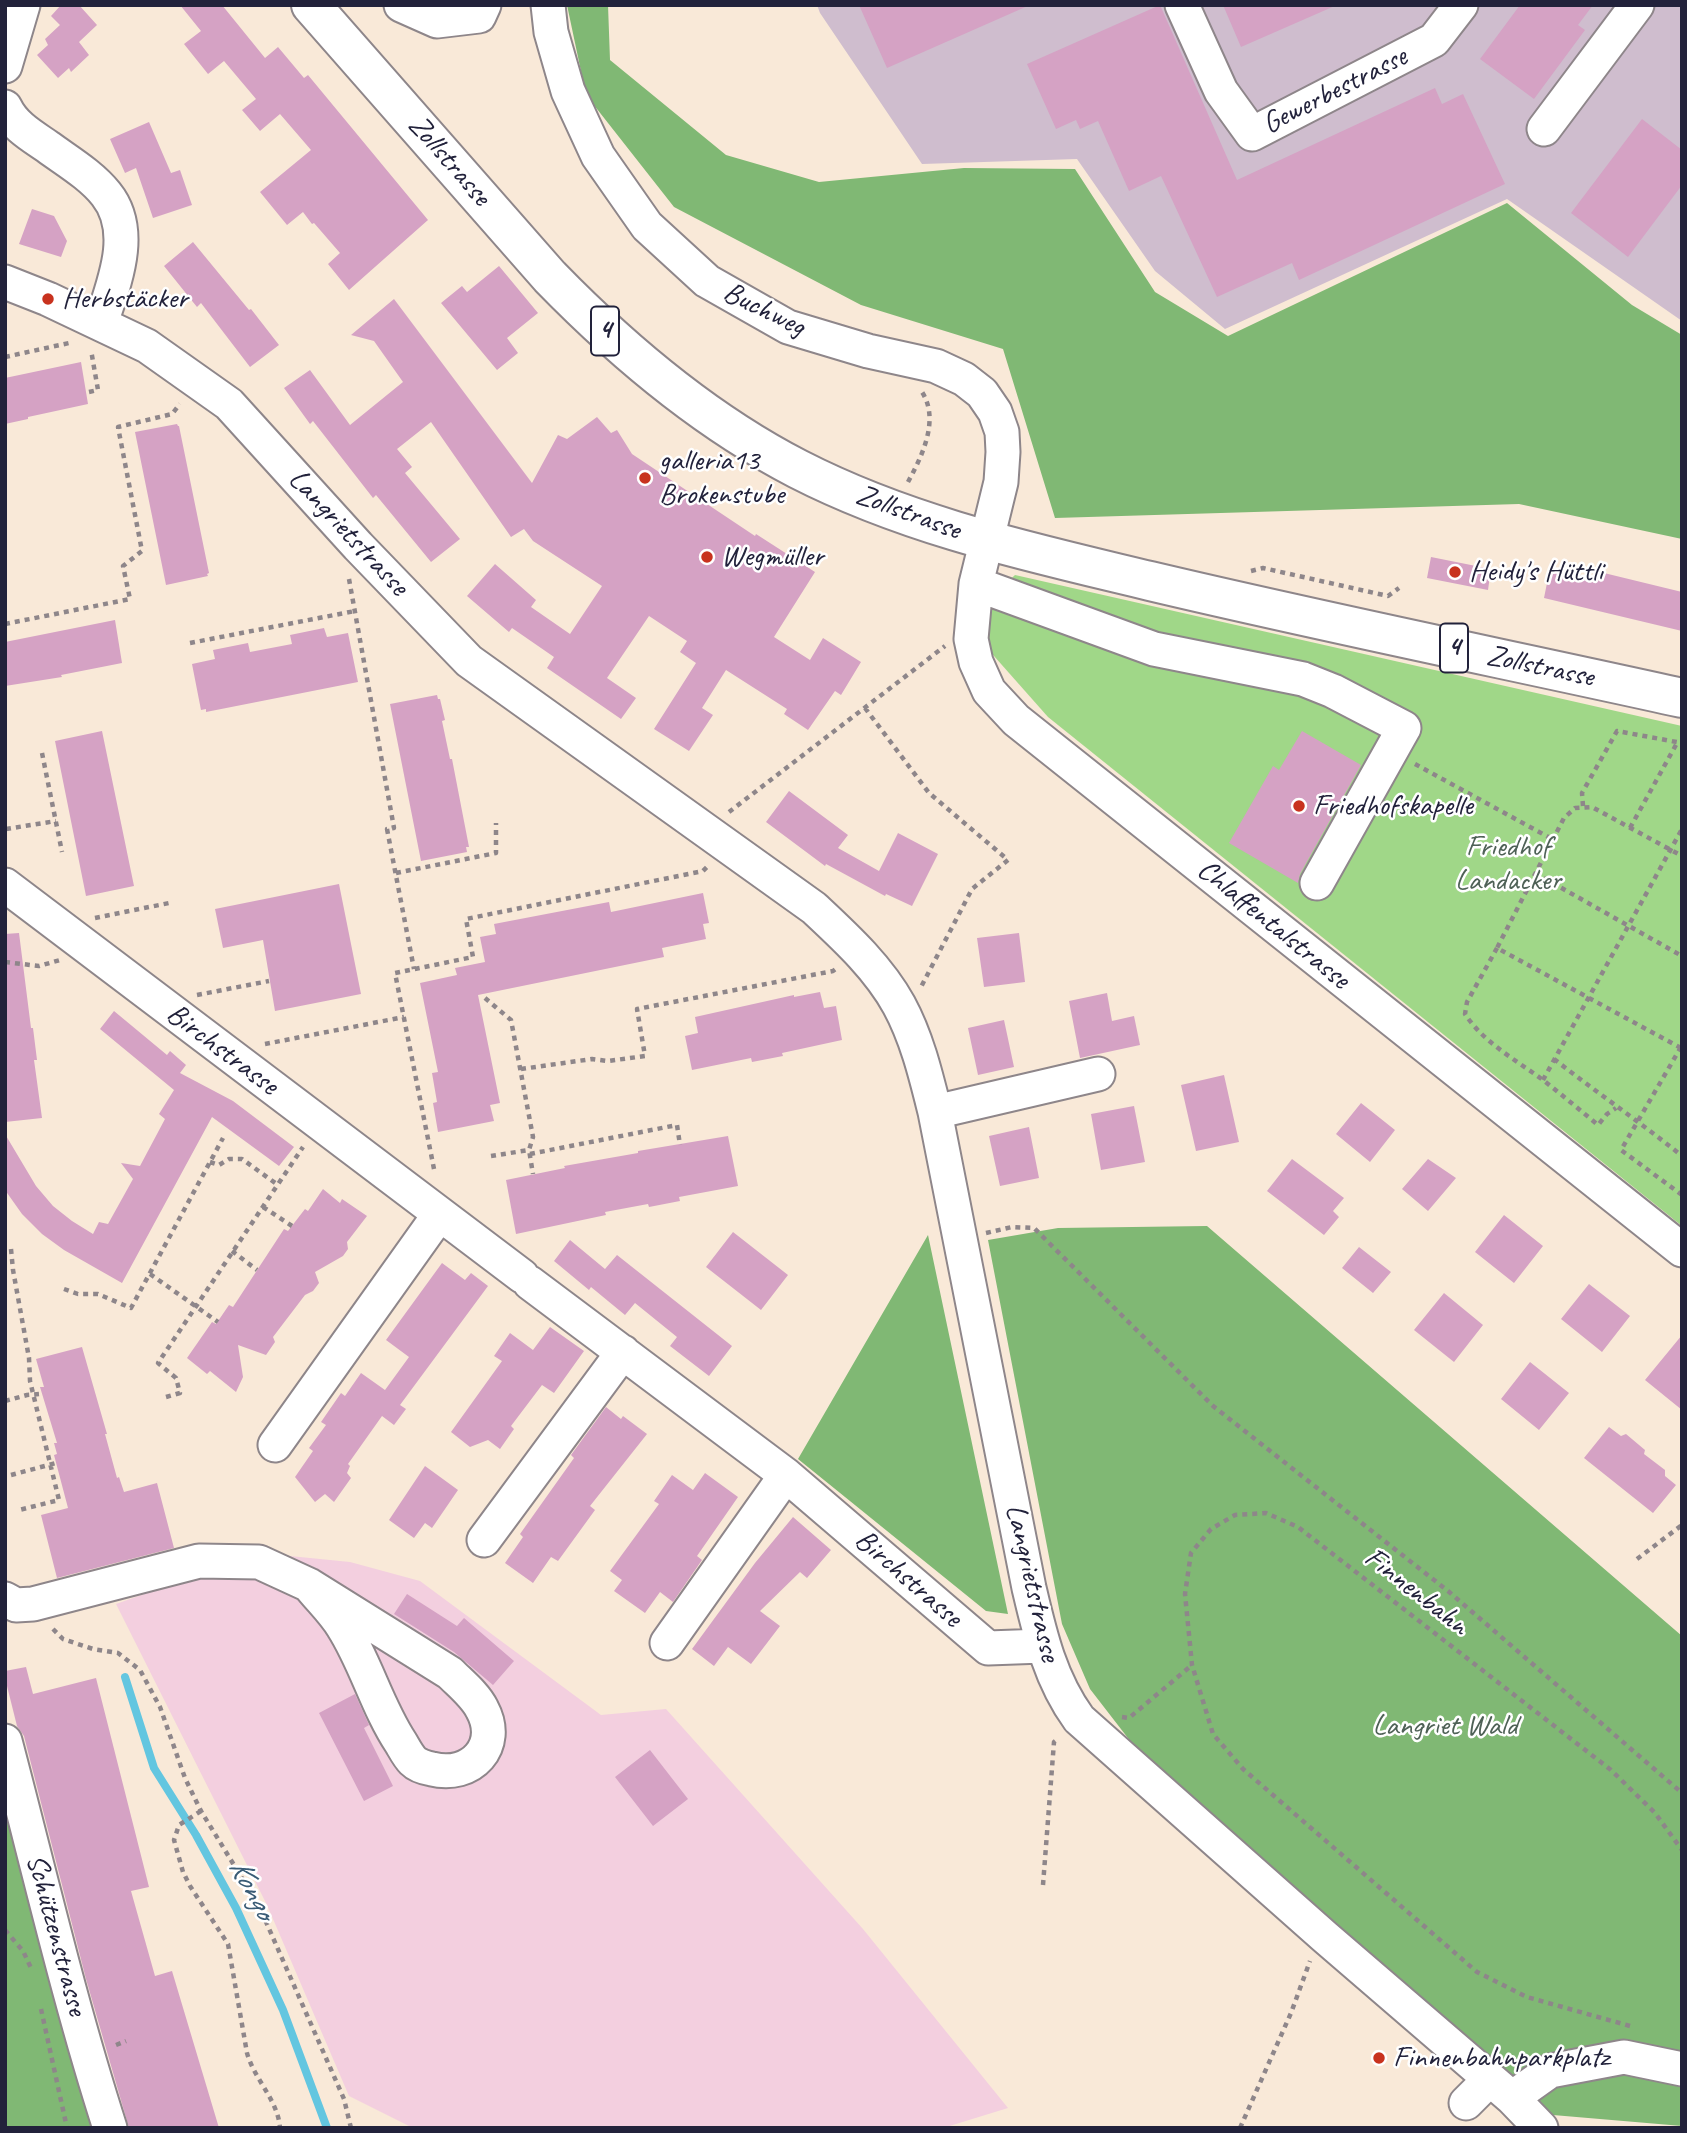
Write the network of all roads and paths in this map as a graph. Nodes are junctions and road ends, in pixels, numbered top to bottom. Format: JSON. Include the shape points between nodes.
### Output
{"nodes":[{"id":1,"x":23,"y":5,"type":"edge"},
{"id":2,"x":311,"y":5,"type":"edge"},
{"id":3,"x":401,"y":5,"type":"edge"},
{"id":4,"x":484,"y":5,"type":"edge"},
{"id":5,"x":548,"y":5,"type":"edge"},
{"id":6,"x":1182,"y":5,"type":"edge"},
{"id":7,"x":1461,"y":5,"type":"edge"},
{"id":8,"x":1637,"y":5,"type":"edge"},
{"id":9,"x":5,"y":66,"type":"edge"},
{"id":10,"x":5,"y":107,"type":"edge"},
{"id":11,"x":1544,"y":129,"type":"dead end"},
{"id":12,"x":5,"y":282,"type":"edge"},
{"id":13,"x":98,"y":333,"type":"junction"},
{"id":14,"x":74,"y":341,"type":"dead end"},
{"id":15,"x":5,"y":357,"type":"edge"},
{"id":16,"x":89,"y":392,"type":"dead end"},
{"id":17,"x":185,"y":397,"type":"dead end"},
{"id":18,"x":986,"y":542,"type":"junction"},
{"id":19,"x":358,"y":546,"type":"junction"},
{"id":20,"x":976,"y":584,"type":"junction"},
{"id":21,"x":355,"y":611,"type":"junction"},
{"id":22,"x":5,"y":624,"type":"edge"},
{"id":23,"x":971,"y":639,"type":"junction"},
{"id":24,"x":190,"y":643,"type":"dead end"},
{"id":25,"x":1682,"y":698,"type":"edge"},
{"id":26,"x":864,"y":708,"type":"junction"},
{"id":27,"x":1679,"y":743,"type":"edge"},
{"id":28,"x":1391,"y":751,"type":"junction"},
{"id":29,"x":42,"y":752,"type":"dead end"},
{"id":30,"x":1583,"y":806,"type":"junction"},
{"id":31,"x":728,"y":813,"type":"dead end"},
{"id":32,"x":56,"y":821,"type":"junction"},
{"id":33,"x":496,"y":823,"type":"dead end"},
{"id":34,"x":1630,"y":828,"type":"junction"},
{"id":35,"x":6,"y":829,"type":"edge"},
{"id":36,"x":1682,"y":829,"type":"edge"},
{"id":37,"x":1552,"y":839,"type":"junction"},
{"id":38,"x":1671,"y":850,"type":"junction"},
{"id":39,"x":62,"y":852,"type":"dead end"},
{"id":40,"x":1682,"y":856,"type":"edge"},
{"id":41,"x":703,"y":872,"type":"dead end"},
{"id":42,"x":396,"y":873,"type":"junction"},
{"id":43,"x":1535,"y":873,"type":"junction"},
{"id":44,"x":1317,"y":883,"type":"dead end"},
{"id":45,"x":5,"y":885,"type":"edge"},
{"id":46,"x":169,"y":903,"type":"dead end"},
{"id":47,"x":1628,"y":926,"type":"junction"},
{"id":48,"x":75,"y":938,"type":"junction"},
{"id":49,"x":1497,"y":948,"type":"junction"},
{"id":50,"x":1682,"y":956,"type":"edge"},
{"id":51,"x":5,"y":962,"type":"edge"},
{"id":52,"x":414,"y":969,"type":"junction"},
{"id":53,"x":833,"y":971,"type":"dead end"},
{"id":54,"x":269,"y":981,"type":"dead end"},
{"id":55,"x":485,"y":998,"type":"dead end"},
{"id":56,"x":1587,"y":998,"type":"junction"},
{"id":57,"x":899,"y":1005,"type":"junction"},
{"id":58,"x":169,"y":1009,"type":"junction"},
{"id":59,"x":404,"y":1017,"type":"junction"},
{"id":60,"x":1681,"y":1051,"type":"edge"},
{"id":61,"x":232,"y":1058,"type":"junction"},
{"id":62,"x":1554,"y":1059,"type":"junction"},
{"id":63,"x":521,"y":1069,"type":"junction"},
{"id":64,"x":1098,"y":1074,"type":"dead end"},
{"id":65,"x":1543,"y":1080,"type":"junction"},
{"id":66,"x":1616,"y":1108,"type":"junction"},
{"id":67,"x":935,"y":1112,"type":"junction"},
{"id":68,"x":1638,"y":1121,"type":"junction"},
{"id":69,"x":318,"y":1123,"type":"junction"},
{"id":70,"x":223,"y":1138,"type":"dead end"},
{"id":71,"x":680,"y":1145,"type":"dead end"},
{"id":72,"x":529,"y":1152,"type":"junction"},
{"id":73,"x":491,"y":1156,"type":"dead end"},
{"id":74,"x":1682,"y":1156,"type":"edge"},
{"id":75,"x":210,"y":1162,"type":"junction"},
{"id":76,"x":434,"y":1169,"type":"dead end"},
{"id":77,"x":533,"y":1174,"type":"dead end"},
{"id":78,"x":278,"y":1185,"type":"junction"},
{"id":79,"x":1682,"y":1195,"type":"edge"},
{"id":80,"x":263,"y":1207,"type":"junction"},
{"id":81,"x":439,"y":1215,"type":"junction"},
{"id":82,"x":292,"y":1226,"type":"dead end"},
{"id":83,"x":961,"y":1239,"type":"junction"},
{"id":84,"x":11,"y":1249,"type":"dead end"},
{"id":85,"x":1682,"y":1250,"type":"edge"},
{"id":86,"x":232,"y":1251,"type":"junction"},
{"id":87,"x":257,"y":1270,"type":"dead end"},
{"id":88,"x":149,"y":1274,"type":"junction"},
{"id":89,"x":64,"y":1289,"type":"dead end"},
{"id":90,"x":194,"y":1306,"type":"junction"},
{"id":91,"x":218,"y":1322,"type":"dead end"},
{"id":92,"x":623,"y":1352,"type":"junction"},
{"id":93,"x":39,"y":1394,"type":"dead end"},
{"id":94,"x":33,"y":1395,"type":"junction"},
{"id":95,"x":166,"y":1397,"type":"dead end"},
{"id":96,"x":5,"y":1401,"type":"edge"},
{"id":97,"x":275,"y":1445,"type":"dead end"},
{"id":98,"x":53,"y":1464,"type":"junction"},
{"id":99,"x":11,"y":1475,"type":"dead end"},
{"id":100,"x":786,"y":1475,"type":"junction"},
{"id":101,"x":19,"y":1510,"type":"dead end"},
{"id":102,"x":1682,"y":1525,"type":"edge"},
{"id":103,"x":484,"y":1540,"type":"dead end"},
{"id":104,"x":1637,"y":1559,"type":"dead end"},
{"id":105,"x":309,"y":1586,"type":"junction"},
{"id":106,"x":19,"y":1602,"type":"edge"},
{"id":107,"x":667,"y":1643,"type":"dead end"},
{"id":108,"x":1043,"y":1646,"type":"junction"},
{"id":109,"x":1192,"y":1665,"type":"junction"},
{"id":110,"x":1079,"y":1719,"type":"junction"},
{"id":111,"x":5,"y":1741,"type":"edge"},
{"id":112,"x":1682,"y":1793,"type":"edge"},
{"id":113,"x":201,"y":1811,"type":"junction"},
{"id":114,"x":1682,"y":1850,"type":"edge"},
{"id":115,"x":1043,"y":1885,"type":"dead end"},
{"id":116,"x":5,"y":1930,"type":"edge"},
{"id":117,"x":1310,"y":1933,"type":"junction"},
{"id":118,"x":35,"y":1977,"type":"dead end"},
{"id":119,"x":40,"y":2003,"type":"dead end"},
{"id":120,"x":1630,"y":2026,"type":"dead end"},
{"id":121,"x":1682,"y":2069,"type":"edge"},
{"id":122,"x":1501,"y":2088,"type":"junction"},
{"id":123,"x":1466,"y":2103,"type":"dead end"},
{"id":124,"x":67,"y":2128,"type":"edge"},
{"id":125,"x":110,"y":2128,"type":"edge"},
{"id":126,"x":280,"y":2128,"type":"edge"},
{"id":127,"x":351,"y":2128,"type":"edge"},
{"id":128,"x":1240,"y":2128,"type":"edge"},
{"id":129,"x":1541,"y":2128,"type":"edge"}],
"edges":[{"from":1,"to":9,"type":"street"},
{"from":2,"to":18,"type":"main road","name":"Zollstrasse","number":"4","via":[[550,277],[590,318],[683,396],[731,431],[799,470],[893,511]]},
{"from":3,"to":4,"type":"street","via":[[437,21],[479,16]]},
{"from":5,"to":18,"type":"street","name":"Buchweg","via":[[568,91],[598,156],[647,226],[707,281],[788,327],[936,366],[982,393],[995,412],[1003,452]]},
{"from":6,"to":7,"type":"street","name":"Gewerbestrasse","via":[[1221,91],[1252,134],[1434,40]]},
{"from":8,"to":11,"type":"street"},
{"from":10,"to":13,"type":"street","via":[[22,129],[84,173],[107,195],[117,214],[122,235]]},
{"from":12,"to":13,"type":"street","name":"Langrietstrasse","via":[[48,299]]},
{"from":13,"to":16,"type":"path","via":[[91,350],[98,390]]},
{"from":13,"to":19,"type":"street","name":"Langrietstrasse","via":[[147,346],[229,404]]},
{"from":14,"to":15,"type":"path"},
{"from":17,"to":22,"type":"path","via":[[172,414],[118,427],[142,551],[123,566],[130,599]]},
{"from":18,"to":20,"type":"street","name":"Chlaffentalstrasse"},
{"from":18,"to":25,"type":"main road","name":"Zollstrasse","number":"4"},
{"from":19,"to":21,"type":"path","via":[[349,577]]},
{"from":19,"to":57,"type":"street","name":"Langrietstrasse","via":[[469,662],[814,908],[859,951]]},
{"from":20,"to":23,"type":"street","name":"Chlaffentalstrasse"},
{"from":20,"to":28,"type":"street","via":[[1154,649],[1303,680],[1333,691],[1404,727]]},
{"from":21,"to":24,"type":"path"},
{"from":21,"to":42,"type":"path","via":[[394,828],[387,829]]},
{"from":23,"to":26,"type":"path","via":[[952,640]]},
{"from":23,"to":85,"type":"street","name":"Chlaffentalstrasse","via":[[989,691],[1016,720]]},
{"from":26,"to":31,"type":"path"},
{"from":26,"to":57,"type":"path","via":[[929,793],[1008,860],[972,889],[919,990]]},
{"from":27,"to":30,"type":"path","via":[[1617,731],[1583,793]]},
{"from":27,"to":34,"type":"path"},
{"from":28,"to":37,"type":"path"},
{"from":28,"to":44,"type":"street"},
{"from":29,"to":32,"type":"path"},
{"from":30,"to":34,"type":"path"},
{"from":30,"to":37,"type":"path","via":[[1564,818]]},
{"from":32,"to":35,"type":"path"},
{"from":32,"to":39,"type":"path"},
{"from":33,"to":42,"type":"path","via":[[496,853]]},
{"from":34,"to":38,"type":"path"},
{"from":36,"to":38,"type":"path"},
{"from":37,"to":43,"type":"path"},
{"from":38,"to":40,"type":"path"},
{"from":38,"to":47,"type":"path"},
{"from":41,"to":52,"type":"path","via":[[466,919],[472,957]]},
{"from":42,"to":52,"type":"path"},
{"from":43,"to":47,"type":"path"},
{"from":43,"to":49,"type":"path"},
{"from":45,"to":48,"type":"street","name":"Birchstrasse"},
{"from":46,"to":48,"type":"path","via":[[84,920]]},
{"from":47,"to":50,"type":"path"},
{"from":47,"to":56,"type":"path"},
{"from":48,"to":51,"type":"path","via":[[70,956],[49,965]]},
{"from":48,"to":58,"type":"street","name":"Birchstrasse"},
{"from":49,"to":56,"type":"path"},
{"from":49,"to":65,"type":"path","via":[[1465,1014],[1484,1037]]},
{"from":52,"to":59,"type":"path","via":[[395,973]]},
{"from":53,"to":63,"type":"path","via":[[637,1009],[645,1056]]},
{"from":54,"to":58,"type":"path","via":[[181,998]]},
{"from":55,"to":63,"type":"path","via":[[511,1020]]},
{"from":56,"to":60,"type":"path"},
{"from":56,"to":62,"type":"path"},
{"from":57,"to":67,"type":"street","name":"Langrietstrasse","via":[[923,1061]]},
{"from":58,"to":61,"type":"street","name":"Birchstrasse"},
{"from":59,"to":61,"type":"path","via":[[246,1048]]},
{"from":59,"to":76,"type":"path"},
{"from":60,"to":68,"type":"path"},
{"from":61,"to":69,"type":"street","name":"Birchstrasse"},
{"from":62,"to":65,"type":"path"},
{"from":62,"to":66,"type":"path"},
{"from":63,"to":72,"type":"path","via":[[533,1137]]},
{"from":64,"to":67,"type":"street"},
{"from":65,"to":66,"type":"path","via":[[1598,1125]]},
{"from":66,"to":68,"type":"path"},
{"from":67,"to":83,"type":"street","name":"Langrietstrasse"},
{"from":68,"to":74,"type":"path"},
{"from":68,"to":79,"type":"path","via":[[1621,1150]]},
{"from":69,"to":78,"type":"path"},
{"from":69,"to":81,"type":"street","name":"Birchstrasse"},
{"from":70,"to":75,"type":"path"},
{"from":71,"to":72,"type":"path","via":[[677,1125]]},
{"from":72,"to":73,"type":"path"},
{"from":72,"to":77,"type":"path"},
{"from":75,"to":78,"type":"path","via":[[219,1165],[242,1159]]},
{"from":75,"to":88,"type":"path"},
{"from":78,"to":80,"type":"path"},
{"from":80,"to":82,"type":"path"},
{"from":80,"to":86,"type":"path"},
{"from":81,"to":92,"type":"street","name":"Birchstrasse"},
{"from":81,"to":97,"type":"street"},
{"from":83,"to":108,"type":"street","name":"Langrietstrasse"},
{"from":83,"to":112,"type":"path","via":[[1012,1227],[1034,1228],[1213,1406],[1448,1591]]},
{"from":84,"to":94,"type":"path"},
{"from":86,"to":87,"type":"path"},
{"from":86,"to":90,"type":"path"},
{"from":88,"to":89,"type":"path","via":[[131,1308],[98,1294]]},
{"from":88,"to":90,"type":"path"},
{"from":90,"to":91,"type":"path"},
{"from":90,"to":95,"type":"path","via":[[158,1363],[176,1378],[180,1394]]},
{"from":92,"to":100,"type":"street","name":"Birchstrasse"},
{"from":92,"to":103,"type":"street"},
{"from":93,"to":94,"type":"path"},
{"from":94,"to":96,"type":"path"},
{"from":94,"to":98,"type":"path"},
{"from":98,"to":99,"type":"path"},
{"from":98,"to":101,"type":"path","via":[[59,1500]]},
{"from":100,"to":107,"type":"street"},
{"from":100,"to":108,"type":"street","name":"Birchstrasse","via":[[988,1648]]},
{"from":102,"to":104,"type":"path"},
{"from":105,"to":105,"type":"street","via":[[450,1673],[468,1690],[483,1710],[488,1728],[482,1754],[471,1765],[444,1772],[413,1762],[392,1730],[343,1626]]},
{"from":105,"to":106,"type":"street","via":[[259,1562],[199,1562]]},
{"from":106,"to":113,"type":"path","via":[[63,1639],[118,1653],[140,1670],[160,1707]]},
{"from":108,"to":110,"type":"street","name":"Langrietstrasse","via":[[1058,1685]]},
{"from":109,"to":110,"type":"path","via":[[1129,1718],[1104,1714]]},
{"from":109,"to":114,"type":"path","name":"Finnenbahn","via":[[1185,1594],[1191,1553],[1211,1529],[1235,1515],[1266,1513],[1298,1527],[1611,1770],[1655,1813]]},
{"from":109,"to":120,"type":"path","name":"Finnenbahn","via":[[1213,1734],[1243,1769],[1477,1972],[1527,1997]]},
{"from":110,"to":115,"type":"path","via":[[1054,1742]]},
{"from":110,"to":117,"type":"street","name":"Langrietstrasse"},
{"from":111,"to":125,"type":"street","name":"Schützenstrasse"},
{"from":113,"to":126,"type":"path","via":[[179,1825],[174,1840],[190,1886],[228,1944],[250,2064],[279,2114]]},
{"from":113,"to":127,"type":"path","via":[[259,1906],[344,2099]]},
{"from":116,"to":118,"type":"path","via":[[23,1951]]},
{"from":117,"to":122,"type":"street","name":"Langrietstrasse"},
{"from":117,"to":128,"type":"path","via":[[1312,1954]]},
{"from":119,"to":124,"type":"path"},
{"from":121,"to":122,"type":"street","via":[[1624,2057],[1550,2071]]},
{"from":122,"to":123,"type":"street"},
{"from":122,"to":129,"type":"street","name":"Langrietstrasse"}]}
